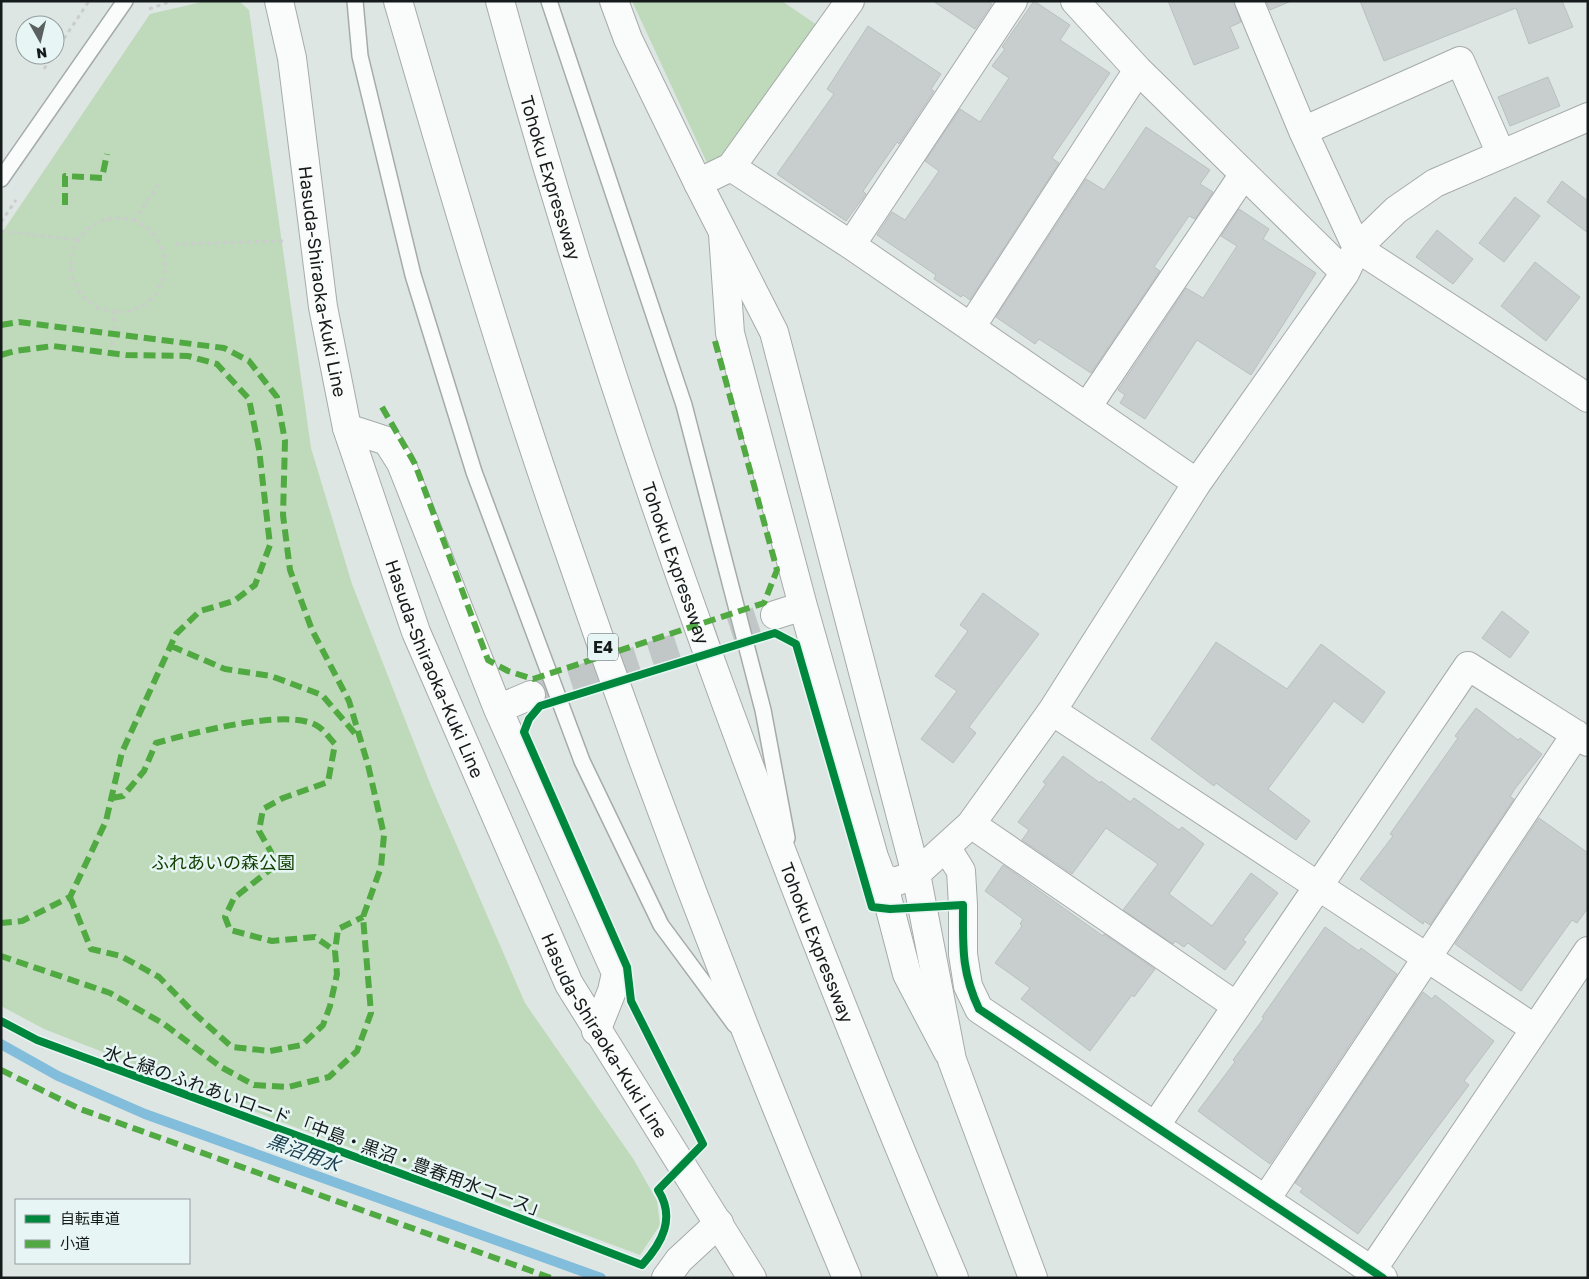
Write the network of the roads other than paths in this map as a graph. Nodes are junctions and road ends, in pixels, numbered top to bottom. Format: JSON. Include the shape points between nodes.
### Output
{"nodes":[{"id":1,"x":124,"y":1,"type":"edge"},
{"id":2,"x":279,"y":1,"type":"edge"},
{"id":3,"x":355,"y":1,"type":"edge"},
{"id":4,"x":398,"y":1,"type":"edge"},
{"id":5,"x":500,"y":1,"type":"edge"},
{"id":6,"x":549,"y":1,"type":"edge"},
{"id":7,"x":614,"y":1,"type":"edge"},
{"id":8,"x":850,"y":1,"type":"edge"},
{"id":9,"x":1012,"y":1,"type":"edge"},
{"id":10,"x":1074,"y":1,"type":"edge"},
{"id":11,"x":1249,"y":1,"type":"edge"},
{"id":12,"x":1138,"y":70,"type":"junction"},
{"id":13,"x":1588,"y":117,"type":"edge"},
{"id":14,"x":1303,"y":131,"type":"junction"},
{"id":15,"x":1501,"y":154,"type":"junction"},
{"id":16,"x":731,"y":168,"type":"junction"},
{"id":17,"x":1244,"y":174,"type":"junction"},
{"id":18,"x":1,"y":179,"type":"edge"},
{"id":19,"x":698,"y":184,"type":"junction"},
{"id":20,"x":723,"y":234,"type":"junction"},
{"id":21,"x":851,"y":245,"type":"junction"},
{"id":22,"x":1357,"y":248,"type":"junction"},
{"id":23,"x":1345,"y":273,"type":"junction"},
{"id":24,"x":970,"y":327,"type":"junction"},
{"id":25,"x":1588,"y":398,"type":"edge"},
{"id":26,"x":1087,"y":408,"type":"junction"},
{"id":27,"x":348,"y":428,"type":"junction"},
{"id":28,"x":1197,"y":482,"type":"junction"},
{"id":29,"x":803,"y":606,"type":"junction"},
{"id":30,"x":775,"y":615,"type":"tunnel mouth"},
{"id":31,"x":531,"y":695,"type":"tunnel mouth"},
{"id":32,"x":498,"y":709,"type":"junction"},
{"id":33,"x":1052,"y":711,"type":"junction"},
{"id":34,"x":1582,"y":738,"type":"edge"},
{"id":35,"x":971,"y":824,"type":"junction"},
{"id":36,"x":946,"y":847,"type":"junction"},
{"id":37,"x":916,"y":874,"type":"junction"},
{"id":38,"x":882,"y":878,"type":"junction"},
{"id":39,"x":1319,"y":885,"type":"junction"},
{"id":40,"x":799,"y":900,"type":"junction"},
{"id":41,"x":1588,"y":951,"type":"edge"},
{"id":42,"x":1428,"y":958,"type":"junction"},
{"id":43,"x":1235,"y":1005,"type":"junction"},
{"id":44,"x":1534,"y":1028,"type":"junction"},
{"id":45,"x":596,"y":1031,"type":"junction"},
{"id":46,"x":755,"y":1053,"type":"junction"},
{"id":47,"x":952,"y":1060,"type":"junction"},
{"id":48,"x":1156,"y":1125,"type":"junction"},
{"id":49,"x":1266,"y":1199,"type":"junction"},
{"id":50,"x":719,"y":1223,"type":"junction"},
{"id":51,"x":1377,"y":1274,"type":"edge"},
{"id":52,"x":666,"y":1278,"type":"edge"},
{"id":53,"x":752,"y":1278,"type":"edge"},
{"id":54,"x":847,"y":1278,"type":"edge"},
{"id":55,"x":954,"y":1278,"type":"edge"},
{"id":56,"x":1033,"y":1278,"type":"edge"}],
"edges":[{"from":1,"to":18,"type":"lane"},
{"from":2,"to":27,"type":"main road","name":"Hasuda-Shiraoka-Kuki Line","via":[[292,58],[323,307]]},
{"from":3,"to":46,"type":"lane","via":[[360,56],[416,285],[474,472],[582,761],[661,925]]},
{"from":4,"to":46,"type":"main road","number":"E4","via":[[473,258],[562,532],[664,818]]},
{"from":5,"to":40,"type":"main road","name":"Tohoku Expressway","via":[[543,156],[625,412],[720,688]]},
{"from":6,"to":40,"type":"lane","via":[[684,405],[763,710]]},
{"from":7,"to":19,"type":"main road","via":[[628,39]]},
{"from":8,"to":16,"type":"main road"},
{"from":9,"to":21,"type":"main road"},
{"from":10,"to":12,"type":"main road"},
{"from":11,"to":14,"type":"main road"},
{"from":12,"to":17,"type":"main road"},
{"from":12,"to":24,"type":"main road"},
{"from":13,"to":15,"type":"main road"},
{"from":14,"to":15,"type":"main road","via":[[1460,61]]},
{"from":14,"to":22,"type":"main road"},
{"from":15,"to":22,"type":"main road","via":[[1435,183],[1396,210]]},
{"from":16,"to":19,"type":"main road"},
{"from":16,"to":21,"type":"main road"},
{"from":17,"to":23,"type":"main road"},
{"from":17,"to":26,"type":"main road"},
{"from":19,"to":20,"type":"main road"},
{"from":20,"to":29,"type":"main road","via":[[730,333]]},
{"from":20,"to":37,"type":"main road","via":[[774,332]]},
{"from":21,"to":24,"type":"main road"},
{"from":22,"to":23,"type":"main road"},
{"from":22,"to":25,"type":"main road"},
{"from":23,"to":28,"type":"main road"},
{"from":24,"to":26,"type":"main road"},
{"from":26,"to":28,"type":"main road"},
{"from":27,"to":32,"type":"main road","via":[[387,441],[401,463]]},
{"from":27,"to":45,"type":"main road","name":"Hasuda-Shiraoka-Kuki Line","via":[[416,632],[569,984]]},
{"from":28,"to":33,"type":"main road"},
{"from":29,"to":30,"type":"main road"},
{"from":29,"to":38,"type":"main road"},
{"from":31,"to":32,"type":"main road"},
{"from":32,"to":45,"type":"main road","via":[[616,973]]},
{"from":33,"to":35,"type":"main road"},
{"from":33,"to":39,"type":"main road"},
{"from":34,"to":39,"type":"main road","via":[[1468,666]]},
{"from":34,"to":42,"type":"main road"},
{"from":35,"to":36,"type":"main road"},
{"from":35,"to":43,"type":"main road"},
{"from":36,"to":37,"type":"main road"},
{"from":36,"to":48,"type":"main road","via":[[961,871],[964,905],[962,954],[968,986],[979,1009]]},
{"from":37,"to":38,"type":"main road","via":[[895,882]]},
{"from":37,"to":47,"type":"main road"},
{"from":38,"to":47,"type":"main road","via":[[907,974]]},
{"from":39,"to":42,"type":"main road"},
{"from":39,"to":43,"type":"main road"},
{"from":40,"to":55,"type":"main road","name":"Tohoku Expressway"},
{"from":41,"to":44,"type":"main road"},
{"from":42,"to":44,"type":"main road"},
{"from":42,"to":49,"type":"main road"},
{"from":43,"to":48,"type":"main road"},
{"from":44,"to":51,"type":"main road"},
{"from":45,"to":50,"type":"main road","name":"Hasuda-Shiraoka-Kuki Line"},
{"from":46,"to":54,"type":"main road","number":"E4"},
{"from":47,"to":56,"type":"main road"},
{"from":48,"to":49,"type":"main road"},
{"from":49,"to":51,"type":"main road"},
{"from":50,"to":52,"type":"main road","via":[[679,1260]]},
{"from":50,"to":53,"type":"main road","name":"Hasuda-Shiraoka-Kuki Line"}]}
